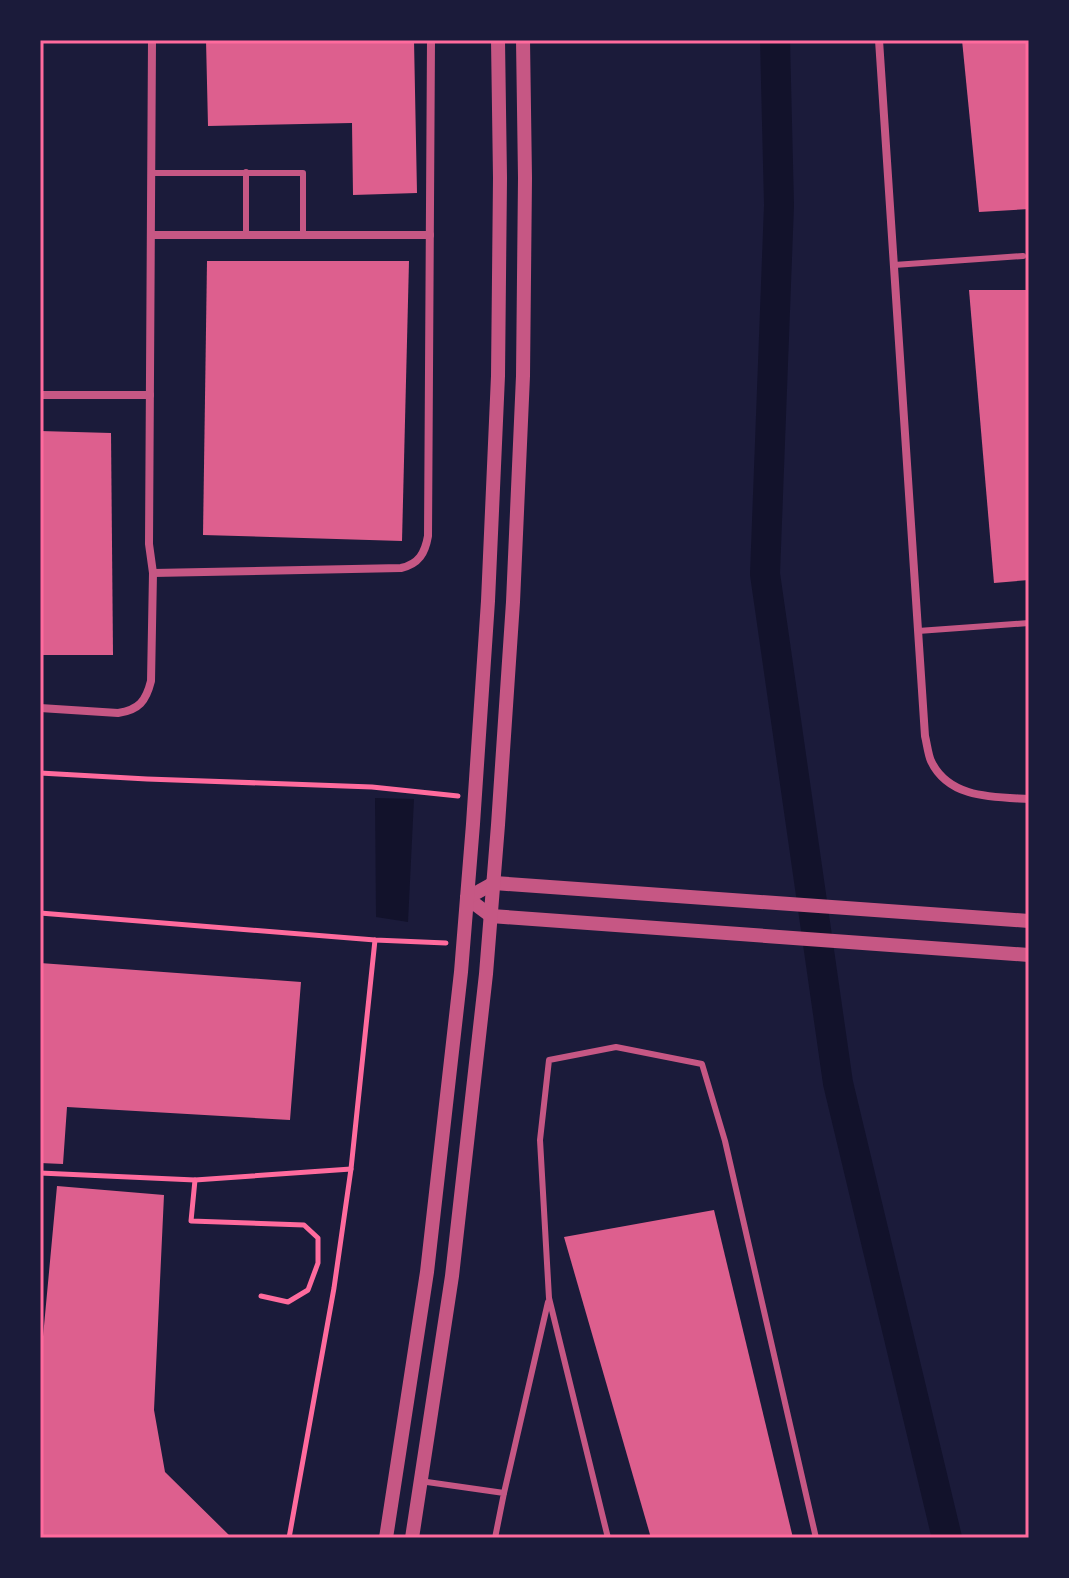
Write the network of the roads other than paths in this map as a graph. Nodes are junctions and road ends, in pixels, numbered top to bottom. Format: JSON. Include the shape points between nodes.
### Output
{"nodes":[{"id":1,"x":152,"y":40,"type":"edge"},
{"id":2,"x":431,"y":40,"type":"edge"},
{"id":3,"x":498,"y":40,"type":"edge"},
{"id":4,"x":523,"y":40,"type":"edge"},
{"id":5,"x":879,"y":40,"type":"edge"},
{"id":6,"x":246,"y":172,"type":"junction"},
{"id":7,"x":151,"y":173,"type":"junction"},
{"id":8,"x":151,"y":235,"type":"junction"},
{"id":9,"x":246,"y":235,"type":"junction"},
{"id":10,"x":303,"y":235,"type":"junction"},
{"id":11,"x":430,"y":235,"type":"junction"},
{"id":12,"x":1023,"y":256,"type":"dead end"},
{"id":13,"x":894,"y":265,"type":"junction"},
{"id":14,"x":40,"y":395,"type":"edge"},
{"id":15,"x":150,"y":395,"type":"junction"},
{"id":16,"x":153,"y":573,"type":"junction"},
{"id":17,"x":1029,"y":623,"type":"edge"},
{"id":18,"x":918,"y":631,"type":"junction"},
{"id":19,"x":40,"y":708,"type":"edge"},
{"id":20,"x":1029,"y":799,"type":"edge"},
{"id":21,"x":494,"y":883,"type":"junction"},
{"id":22,"x":467,"y":898,"type":"junction"},
{"id":23,"x":491,"y":916,"type":"junction"},
{"id":24,"x":1029,"y":921,"type":"edge"},
{"id":25,"x":1029,"y":955,"type":"edge"},
{"id":26,"x":549,"y":1298,"type":"junction"},
{"id":27,"x":420,"y":1481,"type":"junction"},
{"id":28,"x":504,"y":1493,"type":"junction"},
{"id":29,"x":386,"y":1538,"type":"edge"},
{"id":30,"x":412,"y":1538,"type":"edge"},
{"id":31,"x":495,"y":1538,"type":"edge"},
{"id":32,"x":608,"y":1538,"type":"edge"},
{"id":33,"x":816,"y":1538,"type":"edge"}],
"edges":[{"from":1,"to":7,"type":"street"},
{"from":2,"to":11,"type":"street"},
{"from":3,"to":22,"type":"street","via":[[498,376]]},
{"from":4,"to":21,"type":"street","via":[[523,376]]},
{"from":5,"to":13,"type":"street"},
{"from":6,"to":7,"type":"lane"},
{"from":6,"to":9,"type":"lane"},
{"from":6,"to":10,"type":"lane","via":[[303,173]]},
{"from":7,"to":8,"type":"street"},
{"from":8,"to":9,"type":"street"},
{"from":8,"to":15,"type":"street"},
{"from":9,"to":10,"type":"street"},
{"from":10,"to":11,"type":"street"},
{"from":11,"to":16,"type":"street","via":[[428,536],[419,559],[401,568]]},
{"from":12,"to":13,"type":"lane"},
{"from":13,"to":18,"type":"street"},
{"from":14,"to":15,"type":"street"},
{"from":15,"to":16,"type":"street"},
{"from":16,"to":19,"type":"street","via":[[151,681],[139,705],[118,713]]},
{"from":17,"to":18,"type":"lane"},
{"from":18,"to":20,"type":"street","via":[[931,761],[959,789]]},
{"from":21,"to":22,"type":"street"},
{"from":21,"to":23,"type":"street"},
{"from":21,"to":24,"type":"street"},
{"from":22,"to":23,"type":"street"},
{"from":22,"to":29,"type":"street","via":[[427,1272]]},
{"from":23,"to":25,"type":"street"},
{"from":23,"to":27,"type":"street","via":[[452,1276]]},
{"from":26,"to":28,"type":"lane"},
{"from":26,"to":32,"type":"lane"},
{"from":26,"to":33,"type":"lane","via":[[540,1140],[549,1060],[616,1047],[702,1064],[725,1141]]},
{"from":27,"to":28,"type":"lane"},
{"from":27,"to":30,"type":"street"},
{"from":28,"to":31,"type":"lane"}]}
